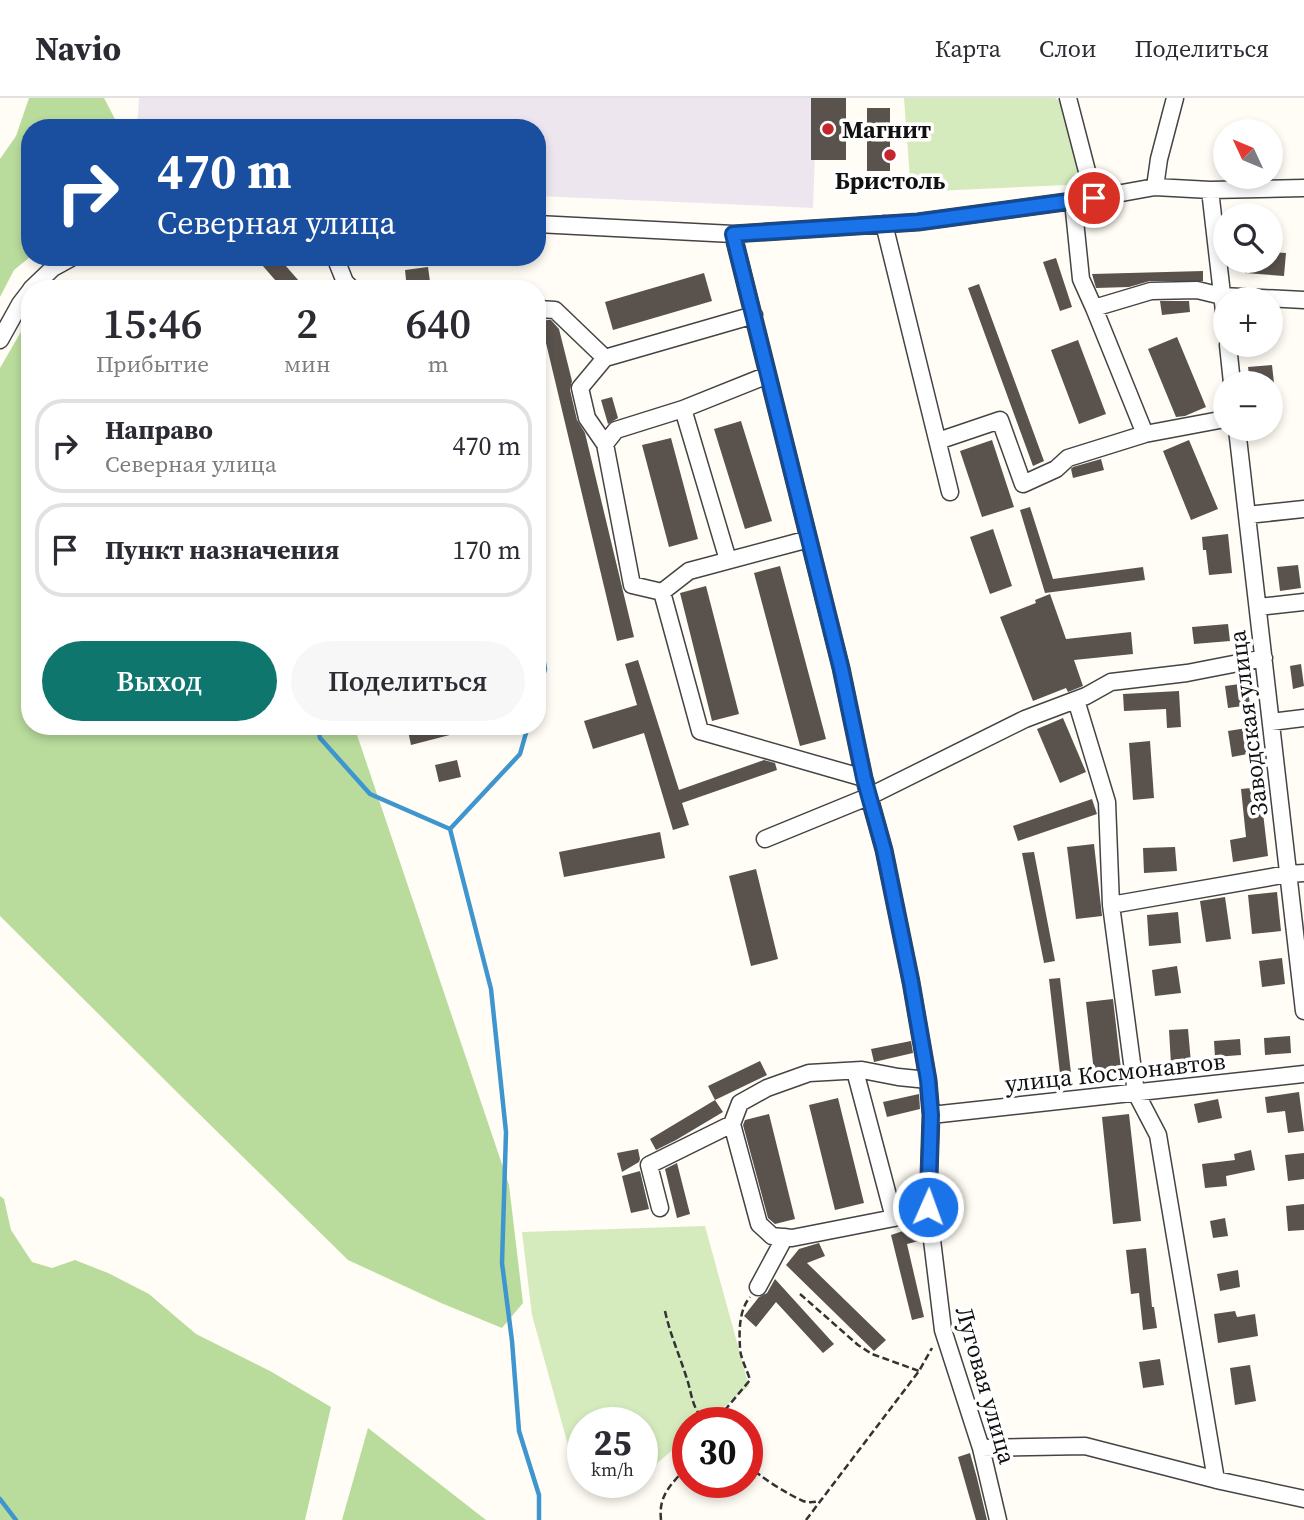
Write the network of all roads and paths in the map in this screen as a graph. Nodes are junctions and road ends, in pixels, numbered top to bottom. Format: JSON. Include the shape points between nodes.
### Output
{"nodes":[{"id":1,"x":1068,"y":98,"type":"edge"},
{"id":2,"x":1175,"y":98,"type":"edge"},
{"id":3,"x":1156,"y":187,"type":"junction"},
{"id":4,"x":1304,"y":188,"type":"edge"},
{"id":5,"x":1210,"y":190,"type":"junction"},
{"id":6,"x":1094,"y":198,"type":"junction"},
{"id":7,"x":1073,"y":201,"type":"junction"},
{"id":8,"x":546,"y":224,"type":"edge"},
{"id":9,"x":884,"y":224,"type":"junction"},
{"id":10,"x":733,"y":234,"type":"junction"},
{"id":11,"x":56,"y":266,"type":"edge"},
{"id":12,"x":40,"y":280,"type":"edge"},
{"id":13,"x":1221,"y":287,"type":"edge"},
{"id":14,"x":1213,"y":294,"type":"edge"},
{"id":15,"x":1283,"y":299,"type":"edge"},
{"id":16,"x":1304,"y":300,"type":"edge"},
{"id":17,"x":21,"y":303,"type":"edge"},
{"id":18,"x":1094,"y":308,"type":"junction"},
{"id":19,"x":546,"y":310,"type":"edge"},
{"id":20,"x":754,"y":315,"type":"junction"},
{"id":21,"x":0,"y":340,"type":"edge"},
{"id":22,"x":606,"y":358,"type":"junction"},
{"id":23,"x":768,"y":375,"type":"junction"},
{"id":24,"x":683,"y":409,"type":"junction"},
{"id":25,"x":1213,"y":421,"type":"edge"},
{"id":26,"x":1145,"y":434,"type":"junction"},
{"id":27,"x":938,"y":441,"type":"junction"},
{"id":28,"x":1238,"y":441,"type":"edge"},
{"id":29,"x":604,"y":444,"type":"junction"},
{"id":30,"x":950,"y":492,"type":"dead end"},
{"id":31,"x":1304,"y":509,"type":"edge"},
{"id":32,"x":1247,"y":515,"type":"junction"},
{"id":33,"x":809,"y":539,"type":"junction"},
{"id":34,"x":728,"y":561,"type":"junction"},
{"id":35,"x":662,"y":592,"type":"junction"},
{"id":36,"x":1304,"y":603,"type":"edge"},
{"id":37,"x":1258,"y":607,"type":"junction"},
{"id":38,"x":1264,"y":658,"type":"junction"},
{"id":39,"x":1076,"y":700,"type":"junction"},
{"id":40,"x":1304,"y":718,"type":"edge"},
{"id":41,"x":1271,"y":722,"type":"junction"},
{"id":42,"x":864,"y":778,"type":"junction"},
{"id":43,"x":870,"y":796,"type":"junction"},
{"id":44,"x":765,"y":839,"type":"dead end"},
{"id":45,"x":1296,"y":874,"type":"edge"},
{"id":46,"x":1111,"y":905,"type":"junction"},
{"id":47,"x":1304,"y":1011,"type":"edge"},
{"id":48,"x":855,"y":1071,"type":"junction"},
{"id":49,"x":1304,"y":1074,"type":"edge"},
{"id":50,"x":928,"y":1080,"type":"junction"},
{"id":51,"x":1136,"y":1093,"type":"junction"},
{"id":52,"x":931,"y":1115,"type":"junction"},
{"id":53,"x":732,"y":1124,"type":"junction"},
{"id":54,"x":928,"y":1207,"type":"junction"},
{"id":55,"x":660,"y":1208,"type":"dead end"},
{"id":56,"x":894,"y":1218,"type":"junction"},
{"id":57,"x":785,"y":1237,"type":"junction"},
{"id":58,"x":758,"y":1287,"type":"joint"},
{"id":59,"x":800,"y":1294,"type":"dead end"},
{"id":60,"x":665,"y":1311,"type":"dead end"},
{"id":61,"x":943,"y":1330,"type":"junction"},
{"id":62,"x":919,"y":1371,"type":"junction"},
{"id":63,"x":695,"y":1407,"type":"edge"},
{"id":64,"x":728,"y":1407,"type":"edge"},
{"id":65,"x":981,"y":1448,"type":"junction"},
{"id":66,"x":763,"y":1478,"type":"edge"},
{"id":67,"x":1216,"y":1480,"type":"junction"},
{"id":68,"x":672,"y":1483,"type":"edge"},
{"id":69,"x":1304,"y":1499,"type":"edge"},
{"id":70,"x":821,"y":1501,"type":"junction"},
{"id":71,"x":661,"y":1520,"type":"edge"},
{"id":72,"x":806,"y":1520,"type":"edge"},
{"id":73,"x":998,"y":1520,"type":"edge"}],
"edges":[{"from":1,"to":6,"type":"street"},
{"from":2,"to":3,"type":"street"},
{"from":3,"to":5,"type":"street"},
{"from":3,"to":6,"type":"street"},
{"from":4,"to":5,"type":"street"},
{"from":5,"to":13,"type":"street"},
{"from":6,"to":7,"type":"street"},
{"from":7,"to":9,"type":"street"},
{"from":7,"to":18,"type":"street","via":[[1081,279]]},
{"from":8,"to":10,"type":"street"},
{"from":9,"to":10,"type":"street"},
{"from":9,"to":27,"type":"street"},
{"from":10,"to":20,"type":"street","name":"Луговая улица"},
{"from":11,"to":12,"type":"street"},
{"from":14,"to":18,"type":"street","via":[[1151,291]]},
{"from":15,"to":16,"type":"street"},
{"from":17,"to":21,"type":"street"},
{"from":18,"to":26,"type":"street"},
{"from":19,"to":22,"type":"street","via":[[555,310]]},
{"from":20,"to":22,"type":"street"},
{"from":20,"to":23,"type":"street","name":"Луговая улица"},
{"from":22,"to":29,"type":"street","via":[[580,388],[587,418]]},
{"from":23,"to":24,"type":"street"},
{"from":23,"to":33,"type":"street","name":"Луговая улица"},
{"from":24,"to":29,"type":"street","via":[[616,430]]},
{"from":24,"to":34,"type":"street"},
{"from":25,"to":26,"type":"street"},
{"from":26,"to":27,"type":"street","via":[[1068,458],[1056,469],[1023,484],[1000,420]]},
{"from":27,"to":30,"type":"street"},
{"from":28,"to":32,"type":"street","name":"Заводская улица"},
{"from":29,"to":35,"type":"street","via":[[632,585]]},
{"from":31,"to":32,"type":"street"},
{"from":32,"to":37,"type":"street","name":"Заводская улица"},
{"from":33,"to":34,"type":"street"},
{"from":33,"to":42,"type":"street","name":"Луговая улица"},
{"from":34,"to":35,"type":"street","via":[[689,571]]},
{"from":35,"to":42,"type":"street","via":[[700,731]]},
{"from":36,"to":37,"type":"street"},
{"from":37,"to":38,"type":"street","name":"Заводская улица"},
{"from":38,"to":39,"type":"street","via":[[1111,681]]},
{"from":38,"to":41,"type":"street","name":"Заводская улица"},
{"from":39,"to":43,"type":"street","via":[[1025,719]]},
{"from":39,"to":46,"type":"street","via":[[1107,802]]},
{"from":40,"to":41,"type":"street"},
{"from":41,"to":45,"type":"street","name":"Заводская улица"},
{"from":42,"to":43,"type":"street","name":"Луговая улица"},
{"from":43,"to":44,"type":"street"},
{"from":43,"to":50,"type":"street","name":"Луговая улица","via":[[909,969]]},
{"from":45,"to":46,"type":"street"},
{"from":45,"to":47,"type":"street","name":"Заводская улица"},
{"from":46,"to":51,"type":"street"},
{"from":48,"to":50,"type":"street"},
{"from":48,"to":53,"type":"street","via":[[809,1073],[767,1088],[740,1103]]},
{"from":48,"to":56,"type":"street"},
{"from":49,"to":51,"type":"street","name":"улица Космонавтов"},
{"from":50,"to":52,"type":"street","name":"Луговая улица"},
{"from":51,"to":52,"type":"street","name":"улица Космонавтов"},
{"from":51,"to":67,"type":"street","via":[[1158,1135]]},
{"from":52,"to":54,"type":"street","name":"Луговая улица"},
{"from":53,"to":55,"type":"street","via":[[649,1165]]},
{"from":53,"to":57,"type":"street","via":[[759,1224],[772,1236]]},
{"from":54,"to":56,"type":"street"},
{"from":54,"to":61,"type":"street","name":"Луговая улица"},
{"from":56,"to":57,"type":"street"},
{"from":57,"to":58,"type":"street"},
{"from":58,"to":64,"type":"path","via":[[741,1312],[740,1348],[750,1380]]},
{"from":59,"to":62,"type":"path","via":[[858,1345]]},
{"from":60,"to":63,"type":"path"},
{"from":61,"to":62,"type":"path"},
{"from":61,"to":65,"type":"street","name":"Луговая улица"},
{"from":62,"to":70,"type":"path"},
{"from":65,"to":67,"type":"street","via":[[1086,1446]]},
{"from":65,"to":73,"type":"street","name":"Луговая улица"},
{"from":66,"to":70,"type":"path","via":[[803,1500]]},
{"from":67,"to":69,"type":"street"},
{"from":68,"to":71,"type":"path","via":[[660,1508]]},
{"from":70,"to":72,"type":"path"}]}
